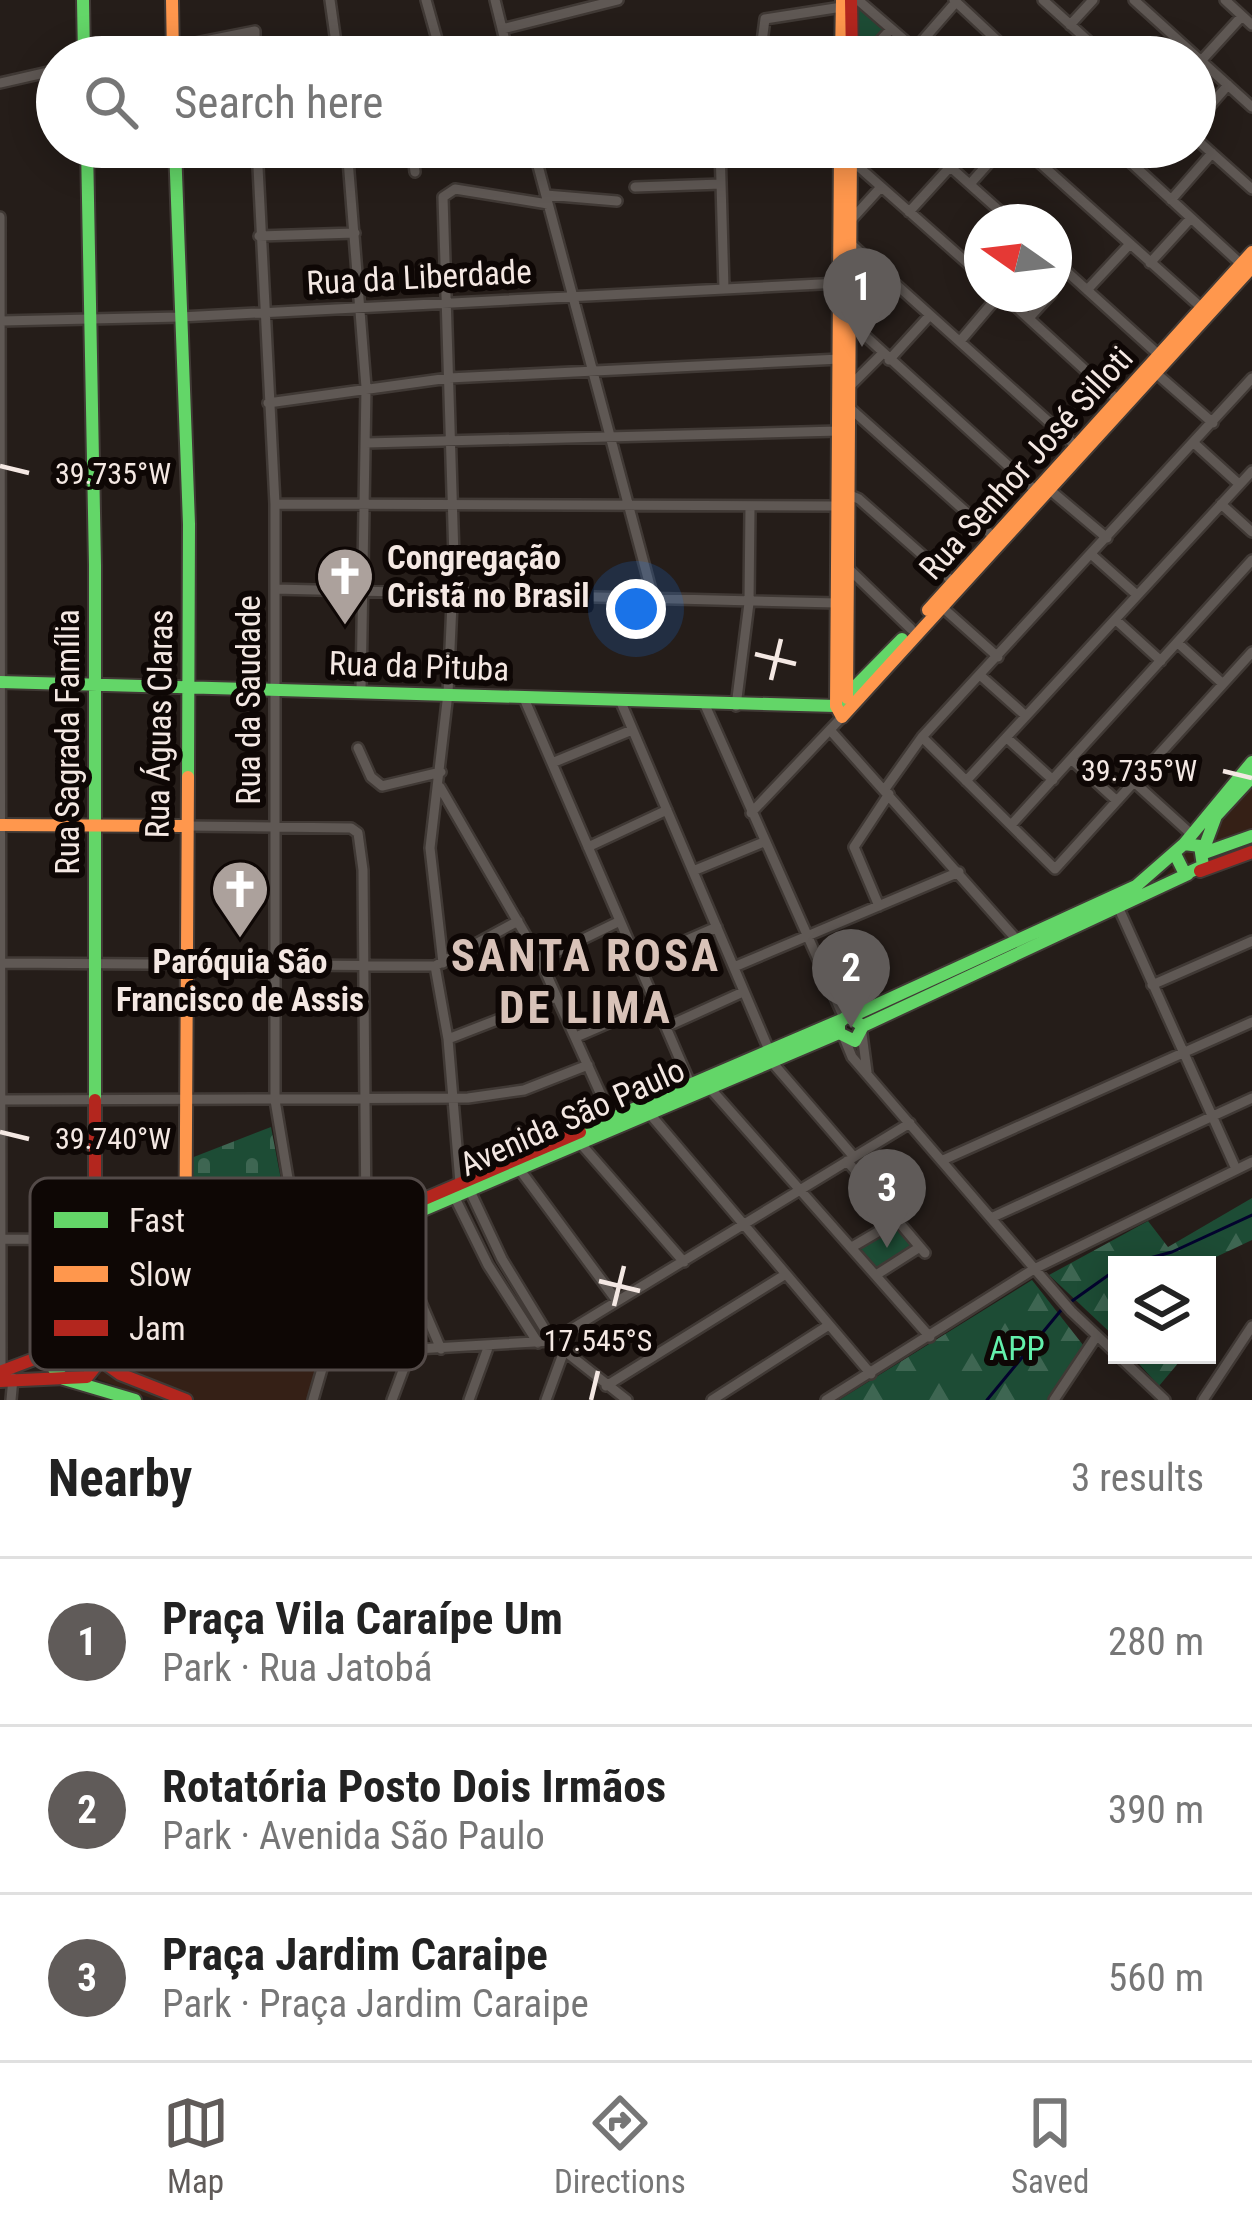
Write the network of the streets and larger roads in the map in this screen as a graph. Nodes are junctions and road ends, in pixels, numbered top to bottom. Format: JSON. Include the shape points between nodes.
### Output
{"nodes":[{"id":1,"x":83,"y":0,"type":"edge"},
{"id":2,"x":172,"y":0,"type":"edge"},
{"id":3,"x":330,"y":0,"type":"edge"},
{"id":4,"x":426,"y":0,"type":"edge"},
{"id":5,"x":495,"y":0,"type":"edge"},
{"id":6,"x":618,"y":0,"type":"edge"},
{"id":7,"x":1042,"y":0,"type":"edge"},
{"id":8,"x":1093,"y":0,"type":"edge"},
{"id":9,"x":1134,"y":0,"type":"edge"},
{"id":10,"x":1225,"y":0,"type":"edge"},
{"id":11,"x":955,"y":1,"type":"edge"},
{"id":12,"x":848,"y":2,"type":"edge"},
{"id":13,"x":1242,"y":16,"type":"junction"},
{"id":14,"x":1070,"y":25,"type":"junction"},
{"id":15,"x":1252,"y":25,"type":"edge"},
{"id":16,"x":502,"y":29,"type":"junction"},
{"id":17,"x":891,"y":29,"type":"junction"},
{"id":18,"x":84,"y":36,"type":"edge"},
{"id":19,"x":172,"y":36,"type":"edge"},
{"id":20,"x":335,"y":36,"type":"edge"},
{"id":21,"x":436,"y":36,"type":"edge"},
{"id":22,"x":504,"y":36,"type":"edge"},
{"id":23,"x":763,"y":36,"type":"edge"},
{"id":24,"x":844,"y":36,"type":"edge"},
{"id":25,"x":850,"y":36,"type":"edge"},
{"id":26,"x":885,"y":36,"type":"edge"},
{"id":27,"x":899,"y":36,"type":"edge"},
{"id":28,"x":931,"y":36,"type":"edge"},
{"id":29,"x":992,"y":36,"type":"edge"},
{"id":30,"x":1082,"y":36,"type":"edge"},
{"id":31,"x":1174,"y":36,"type":"edge"},
{"id":32,"x":1216,"y":45,"type":"edge"},
{"id":33,"x":1216,"y":74,"type":"edge"},
{"id":34,"x":36,"y":75,"type":"edge"},
{"id":35,"x":0,"y":83,"type":"edge"},
{"id":36,"x":1228,"y":85,"type":"junction"},
{"id":37,"x":1216,"y":99,"type":"edge"},
{"id":38,"x":1252,"y":106,"type":"edge"},
{"id":39,"x":1216,"y":157,"type":"edge"},
{"id":40,"x":88,"y":168,"type":"edge"},
{"id":41,"x":176,"y":168,"type":"edge"},
{"id":42,"x":258,"y":168,"type":"edge"},
{"id":43,"x":349,"y":168,"type":"edge"},
{"id":44,"x":415,"y":168,"type":"edge"},
{"id":45,"x":538,"y":168,"type":"edge"},
{"id":46,"x":721,"y":168,"type":"edge"},
{"id":47,"x":841,"y":168,"type":"edge"},
{"id":48,"x":851,"y":168,"type":"edge"},
{"id":49,"x":864,"y":168,"type":"edge"},
{"id":50,"x":949,"y":168,"type":"edge"},
{"id":51,"x":951,"y":168,"type":"edge"},
{"id":52,"x":984,"y":168,"type":"edge"},
{"id":53,"x":1052,"y":168,"type":"edge"},
{"id":54,"x":1137,"y":168,"type":"edge"},
{"id":55,"x":1199,"y":168,"type":"edge"},
{"id":56,"x":415,"y":172,"type":"dead end"},
{"id":57,"x":721,"y":184,"type":"junction"},
{"id":58,"x":970,"y":184,"type":"junction"},
{"id":59,"x":634,"y":187,"type":"dead end"},
{"id":60,"x":881,"y":187,"type":"junction"},
{"id":61,"x":1252,"y":189,"type":"edge"},
{"id":62,"x":547,"y":199,"type":"junction"},
{"id":63,"x":1171,"y":200,"type":"junction"},
{"id":64,"x":617,"y":201,"type":"dead end"},
{"id":65,"x":992,"y":204,"type":"edge"},
{"id":66,"x":909,"y":212,"type":"junction"},
{"id":67,"x":0,"y":218,"type":"edge"},
{"id":68,"x":1191,"y":218,"type":"junction"},
{"id":69,"x":851,"y":220,"type":"junction"},
{"id":70,"x":355,"y":233,"type":"junction"},
{"id":71,"x":260,"y":236,"type":"junction"},
{"id":72,"x":850,"y":243,"type":"junction"},
{"id":73,"x":1129,"y":245,"type":"junction"},
{"id":74,"x":1252,"y":252,"type":"edge"},
{"id":75,"x":964,"y":260,"type":"edge"},
{"id":76,"x":1150,"y":263,"type":"junction"},
{"id":77,"x":1247,"y":266,"type":"edge"},
{"id":78,"x":1072,"y":277,"type":"edge"},
{"id":79,"x":845,"y":284,"type":"junction"},
{"id":80,"x":724,"y":289,"type":"junction"},
{"id":81,"x":1087,"y":290,"type":"junction"},
{"id":82,"x":572,"y":297,"type":"junction"},
{"id":83,"x":447,"y":304,"type":"junction"},
{"id":84,"x":363,"y":308,"type":"junction"},
{"id":85,"x":1203,"y":309,"type":"junction"},
{"id":86,"x":262,"y":312,"type":"junction"},
{"id":87,"x":985,"y":312,"type":"edge"},
{"id":88,"x":1022,"y":312,"type":"edge"},
{"id":89,"x":1035,"y":312,"type":"edge"},
{"id":90,"x":930,"y":315,"type":"junction"},
{"id":91,"x":180,"y":317,"type":"junction"},
{"id":92,"x":1029,"y":318,"type":"junction"},
{"id":93,"x":92,"y":320,"type":"junction"},
{"id":94,"x":1,"y":321,"type":"edge"},
{"id":95,"x":851,"y":323,"type":"junction"},
{"id":96,"x":961,"y":340,"type":"junction"},
{"id":97,"x":1160,"y":356,"type":"junction"},
{"id":98,"x":886,"y":357,"type":"junction"},
{"id":99,"x":840,"y":359,"type":"junction"},
{"id":100,"x":592,"y":368,"type":"junction"},
{"id":101,"x":1157,"y":374,"type":"junction"},
{"id":102,"x":449,"y":378,"type":"junction"},
{"id":103,"x":1252,"y":378,"type":"edge"},
{"id":104,"x":851,"y":385,"type":"junction"},
{"id":105,"x":366,"y":387,"type":"junction"},
{"id":106,"x":1119,"y":400,"type":"junction"},
{"id":107,"x":268,"y":403,"type":"junction"},
{"id":108,"x":851,"y":409,"type":"junction"},
{"id":109,"x":1213,"y":424,"type":"junction"},
{"id":110,"x":839,"y":431,"type":"junction"},
{"id":111,"x":611,"y":439,"type":"junction"},
{"id":112,"x":452,"y":441,"type":"junction"},
{"id":113,"x":366,"y":443,"type":"junction"},
{"id":114,"x":1195,"y":444,"type":"junction"},
{"id":115,"x":1080,"y":450,"type":"junction"},
{"id":116,"x":1252,"y":471,"type":"edge"},
{"id":117,"x":1239,"y":484,"type":"junction"},
{"id":118,"x":1043,"y":490,"type":"junction"},
{"id":119,"x":844,"y":500,"type":"junction"},
{"id":120,"x":274,"y":504,"type":"junction"},
{"id":121,"x":1221,"y":504,"type":"junction"},
{"id":122,"x":364,"y":506,"type":"junction"},
{"id":123,"x":629,"y":506,"type":"junction"},
{"id":124,"x":750,"y":507,"type":"junction"},
{"id":125,"x":453,"y":508,"type":"junction"},
{"id":126,"x":1252,"y":532,"type":"edge"},
{"id":127,"x":994,"y":538,"type":"junction"},
{"id":128,"x":1107,"y":538,"type":"junction"},
{"id":129,"x":1092,"y":555,"type":"junction"},
{"id":130,"x":1252,"y":560,"type":"edge"},
{"id":131,"x":850,"y":570,"type":"junction"},
{"id":132,"x":953,"y":582,"type":"junction"},
{"id":133,"x":275,"y":589,"type":"junction"},
{"id":134,"x":362,"y":591,"type":"junction"},
{"id":135,"x":453,"y":592,"type":"junction"},
{"id":136,"x":1137,"y":596,"type":"junction"},
{"id":137,"x":654,"y":601,"type":"junction"},
{"id":138,"x":749,"y":603,"type":"junction"},
{"id":139,"x":837,"y":603,"type":"junction"},
{"id":140,"x":942,"y":607,"type":"junction"},
{"id":141,"x":1115,"y":620,"type":"junction"},
{"id":142,"x":911,"y":629,"type":"junction"},
{"id":143,"x":1178,"y":643,"type":"junction"},
{"id":144,"x":1252,"y":652,"type":"edge"},
{"id":145,"x":998,"y":657,"type":"junction"},
{"id":146,"x":1161,"y":661,"type":"junction"},
{"id":147,"x":1241,"y":664,"type":"junction"},
{"id":148,"x":1252,"y":674,"type":"edge"},
{"id":149,"x":981,"y":676,"type":"junction"},
{"id":150,"x":2,"y":682,"type":"edge"},
{"id":151,"x":1223,"y":684,"type":"junction"},
{"id":152,"x":95,"y":685,"type":"junction"},
{"id":153,"x":188,"y":686,"type":"junction"},
{"id":154,"x":275,"y":690,"type":"junction"},
{"id":155,"x":361,"y":691,"type":"junction"},
{"id":156,"x":448,"y":693,"type":"junction"},
{"id":157,"x":523,"y":696,"type":"junction"},
{"id":158,"x":620,"y":700,"type":"junction"},
{"id":159,"x":705,"y":705,"type":"junction"},
{"id":160,"x":736,"y":706,"type":"junction"},
{"id":161,"x":843,"y":708,"type":"junction"},
{"id":162,"x":1026,"y":716,"type":"junction"},
{"id":163,"x":632,"y":730,"type":"junction"},
{"id":164,"x":830,"y":730,"type":"junction"},
{"id":165,"x":922,"y":737,"type":"junction"},
{"id":166,"x":1006,"y":737,"type":"junction"},
{"id":167,"x":358,"y":748,"type":"dead end"},
{"id":168,"x":1072,"y":760,"type":"junction"},
{"id":169,"x":1252,"y":762,"type":"edge"},
{"id":170,"x":552,"y":763,"type":"junction"},
{"id":171,"x":441,"y":772,"type":"junction"},
{"id":172,"x":1252,"y":777,"type":"edge"},
{"id":173,"x":1053,"y":780,"type":"junction"},
{"id":174,"x":966,"y":781,"type":"junction"},
{"id":175,"x":1134,"y":782,"type":"junction"},
{"id":176,"x":440,"y":787,"type":"junction"},
{"id":177,"x":887,"y":792,"type":"junction"},
{"id":178,"x":1117,"y":801,"type":"junction"},
{"id":179,"x":667,"y":810,"type":"junction"},
{"id":180,"x":751,"y":814,"type":"junction"},
{"id":181,"x":1012,"y":824,"type":"junction"},
{"id":182,"x":2,"y":825,"type":"edge"},
{"id":183,"x":93,"y":825,"type":"junction"},
{"id":184,"x":185,"y":826,"type":"junction"},
{"id":185,"x":275,"y":826,"type":"junction"},
{"id":186,"x":1252,"y":836,"type":"edge"},
{"id":187,"x":764,"y":842,"type":"junction"},
{"id":188,"x":1183,"y":844,"type":"junction"},
{"id":189,"x":588,"y":847,"type":"junction"},
{"id":190,"x":1204,"y":852,"type":"junction"},
{"id":191,"x":1252,"y":852,"type":"edge"},
{"id":192,"x":692,"y":871,"type":"junction"},
{"id":193,"x":959,"y":872,"type":"junction"},
{"id":194,"x":1193,"y":873,"type":"junction"},
{"id":195,"x":879,"y":906,"type":"junction"},
{"id":196,"x":1120,"y":911,"type":"junction"},
{"id":197,"x":518,"y":921,"type":"junction"},
{"id":198,"x":620,"y":921,"type":"junction"},
{"id":199,"x":717,"y":927,"type":"junction"},
{"id":200,"x":805,"y":938,"type":"junction"},
{"id":201,"x":1017,"y":940,"type":"junction"},
{"id":202,"x":1252,"y":941,"type":"edge"},
{"id":203,"x":539,"y":960,"type":"junction"},
{"id":204,"x":639,"y":961,"type":"junction"},
{"id":205,"x":2,"y":963,"type":"edge"},
{"id":206,"x":439,"y":964,"type":"junction"},
{"id":207,"x":93,"y":965,"type":"junction"},
{"id":208,"x":362,"y":967,"type":"junction"},
{"id":209,"x":184,"y":968,"type":"junction"},
{"id":210,"x":274,"y":968,"type":"junction"},
{"id":211,"x":734,"y":968,"type":"junction"},
{"id":212,"x":1152,"y":985,"type":"junction"},
{"id":213,"x":743,"y":992,"type":"junction"},
{"id":214,"x":556,"y":997,"type":"junction"},
{"id":215,"x":657,"y":1002,"type":"junction"},
{"id":216,"x":1252,"y":1022,"type":"edge"},
{"id":217,"x":844,"y":1025,"type":"junction"},
{"id":218,"x":666,"y":1027,"type":"junction"},
{"id":219,"x":863,"y":1030,"type":"junction"},
{"id":220,"x":576,"y":1037,"type":"junction"},
{"id":221,"x":448,"y":1039,"type":"junction"},
{"id":222,"x":1182,"y":1050,"type":"junction"},
{"id":223,"x":770,"y":1055,"type":"junction"},
{"id":224,"x":588,"y":1066,"type":"junction"},
{"id":225,"x":867,"y":1072,"type":"junction"},
{"id":226,"x":690,"y":1083,"type":"junction"},
{"id":227,"x":709,"y":1087,"type":"junction"},
{"id":228,"x":1252,"y":1098,"type":"edge"},
{"id":229,"x":363,"y":1099,"type":"junction"},
{"id":230,"x":451,"y":1099,"type":"junction"},
{"id":231,"x":1,"y":1100,"type":"edge"},
{"id":232,"x":91,"y":1100,"type":"junction"},
{"id":233,"x":182,"y":1100,"type":"junction"},
{"id":234,"x":275,"y":1100,"type":"junction"},
{"id":235,"x":649,"y":1113,"type":"junction"},
{"id":236,"x":1212,"y":1115,"type":"junction"},
{"id":237,"x":611,"y":1118,"type":"junction"},
{"id":238,"x":910,"y":1124,"type":"junction"},
{"id":239,"x":581,"y":1144,"type":"junction"},
{"id":240,"x":850,"y":1159,"type":"junction"},
{"id":241,"x":943,"y":1160,"type":"junction"},
{"id":242,"x":1252,"y":1162,"type":"edge"},
{"id":243,"x":1236,"y":1168,"type":"junction"},
{"id":244,"x":520,"y":1170,"type":"junction"},
{"id":245,"x":91,"y":1178,"type":"edge"},
{"id":246,"x":183,"y":1178,"type":"edge"},
{"id":247,"x":287,"y":1178,"type":"edge"},
{"id":248,"x":365,"y":1178,"type":"edge"},
{"id":249,"x":465,"y":1187,"type":"junction"},
{"id":250,"x":799,"y":1191,"type":"junction"},
{"id":251,"x":455,"y":1198,"type":"junction"},
{"id":252,"x":426,"y":1202,"type":"edge"},
{"id":253,"x":426,"y":1210,"type":"edge"},
{"id":254,"x":993,"y":1217,"type":"junction"},
{"id":255,"x":898,"y":1220,"type":"junction"},
{"id":256,"x":745,"y":1225,"type":"junction"},
{"id":257,"x":1,"y":1239,"type":"edge"},
{"id":258,"x":852,"y":1247,"type":"junction"},
{"id":259,"x":502,"y":1259,"type":"junction"},
{"id":260,"x":684,"y":1262,"type":"junction"},
{"id":261,"x":488,"y":1265,"type":"junction"},
{"id":262,"x":1034,"y":1269,"type":"junction"},
{"id":263,"x":786,"y":1274,"type":"junction"},
{"id":264,"x":876,"y":1275,"type":"junction"},
{"id":265,"x":616,"y":1301,"type":"junction"},
{"id":266,"x":426,"y":1314,"type":"edge"},
{"id":267,"x":830,"y":1325,"type":"junction"},
{"id":268,"x":1252,"y":1325,"type":"edge"},
{"id":269,"x":930,"y":1337,"type":"junction"},
{"id":270,"x":1096,"y":1337,"type":"junction"},
{"id":271,"x":552,"y":1341,"type":"junction"},
{"id":272,"x":538,"y":1343,"type":"junction"},
{"id":273,"x":489,"y":1346,"type":"junction"},
{"id":274,"x":441,"y":1349,"type":"junction"},
{"id":275,"x":426,"y":1350,"type":"edge"},
{"id":276,"x":564,"y":1351,"type":"junction"},
{"id":277,"x":56,"y":1370,"type":"edge"},
{"id":278,"x":93,"y":1370,"type":"edge"},
{"id":279,"x":117,"y":1370,"type":"edge"},
{"id":280,"x":325,"y":1370,"type":"edge"},
{"id":281,"x":403,"y":1370,"type":"edge"},
{"id":282,"x":871,"y":1373,"type":"junction"},
{"id":283,"x":3,"y":1376,"type":"edge"},
{"id":284,"x":64,"y":1379,"type":"junction"},
{"id":285,"x":606,"y":1386,"type":"junction"},
{"id":286,"x":1148,"y":1388,"type":"junction"},
{"id":287,"x":98,"y":1394,"type":"edge"},
{"id":288,"x":11,"y":1400,"type":"edge"},
{"id":289,"x":135,"y":1400,"type":"edge"},
{"id":290,"x":186,"y":1400,"type":"edge"},
{"id":291,"x":314,"y":1400,"type":"edge"},
{"id":292,"x":392,"y":1400,"type":"edge"},
{"id":293,"x":469,"y":1400,"type":"edge"},
{"id":294,"x":546,"y":1400,"type":"edge"},
{"id":295,"x":626,"y":1400,"type":"edge"},
{"id":296,"x":712,"y":1400,"type":"edge"},
{"id":297,"x":826,"y":1400,"type":"edge"},
{"id":298,"x":1054,"y":1400,"type":"edge"},
{"id":299,"x":1141,"y":1400,"type":"edge"},
{"id":300,"x":1165,"y":1400,"type":"edge"},
{"id":301,"x":1203,"y":1400,"type":"edge"}],
"edges":[{"from":1,"to":18,"type":"street"},
{"from":2,"to":19,"type":"street"},
{"from":3,"to":20,"type":"street"},
{"from":4,"to":21,"type":"street"},
{"from":5,"to":16,"type":"street"},
{"from":6,"to":16,"type":"street"},
{"from":7,"to":14,"type":"street"},
{"from":8,"to":14,"type":"street"},
{"from":9,"to":31,"type":"street"},
{"from":10,"to":13,"type":"street"},
{"from":11,"to":28,"type":"street"},
{"from":11,"to":29,"type":"street"},
{"from":12,"to":17,"type":"street"},
{"from":12,"to":23,"type":"street","via":[[765,19]]},
{"from":12,"to":24,"type":"street"},
{"from":12,"to":25,"type":"street"},
{"from":13,"to":15,"type":"street"},
{"from":13,"to":32,"type":"street"},
{"from":14,"to":30,"type":"street"},
{"from":16,"to":22,"type":"street"},
{"from":17,"to":26,"type":"street"},
{"from":17,"to":27,"type":"street"},
{"from":33,"to":36,"type":"street"},
{"from":34,"to":35,"type":"street"},
{"from":36,"to":37,"type":"street"},
{"from":36,"to":38,"type":"street"},
{"from":39,"to":61,"type":"street"},
{"from":40,"to":93,"type":"street","name":"Rua Sagrada Família"},
{"from":41,"to":91,"type":"street","name":"Rua Águas Claras"},
{"from":42,"to":71,"type":"street","name":"Rua da Saudade"},
{"from":43,"to":70,"type":"street"},
{"from":44,"to":56,"type":"street"},
{"from":45,"to":62,"type":"street"},
{"from":46,"to":57,"type":"street"},
{"from":47,"to":79,"type":"street"},
{"from":48,"to":69,"type":"street"},
{"from":49,"to":60,"type":"street"},
{"from":50,"to":66,"type":"street"},
{"from":51,"to":58,"type":"street"},
{"from":52,"to":58,"type":"street"},
{"from":53,"to":73,"type":"street"},
{"from":54,"to":63,"type":"street"},
{"from":55,"to":63,"type":"street"},
{"from":57,"to":59,"type":"street"},
{"from":57,"to":80,"type":"street"},
{"from":58,"to":65,"type":"street"},
{"from":60,"to":66,"type":"street"},
{"from":60,"to":69,"type":"street"},
{"from":62,"to":64,"type":"street"},
{"from":62,"to":82,"type":"street"},
{"from":62,"to":83,"type":"street","via":[[455,189],[443,197]]},
{"from":63,"to":68,"type":"street"},
{"from":66,"to":75,"type":"street"},
{"from":67,"to":94,"type":"street"},
{"from":68,"to":76,"type":"street"},
{"from":68,"to":77,"type":"street"},
{"from":69,"to":72,"type":"street"},
{"from":70,"to":71,"type":"street"},
{"from":70,"to":84,"type":"street"},
{"from":71,"to":86,"type":"street","name":"Rua da Saudade"},
{"from":72,"to":79,"type":"street"},
{"from":72,"to":90,"type":"street"},
{"from":73,"to":76,"type":"street"},
{"from":73,"to":81,"type":"street"},
{"from":74,"to":77,"type":"street","name":"Rua Senhor José Silloti"},
{"from":76,"to":85,"type":"street"},
{"from":77,"to":85,"type":"street","name":"Rua Senhor José Silloti"},
{"from":77,"to":101,"type":"street","name":"Rua Senhor José Silloti"},
{"from":78,"to":81,"type":"street"},
{"from":79,"to":80,"type":"street","name":"Rua da Liberdade"},
{"from":79,"to":95,"type":"street"},
{"from":79,"to":99,"type":"street"},
{"from":80,"to":82,"type":"street","name":"Rua da Liberdade"},
{"from":81,"to":97,"type":"street"},
{"from":82,"to":83,"type":"street","name":"Rua da Liberdade"},
{"from":82,"to":100,"type":"street"},
{"from":83,"to":84,"type":"street","name":"Rua da Liberdade"},
{"from":83,"to":102,"type":"street"},
{"from":84,"to":86,"type":"street","name":"Rua da Liberdade"},
{"from":84,"to":105,"type":"street"},
{"from":85,"to":97,"type":"street","name":"Rua Senhor José Silloti"},
{"from":86,"to":91,"type":"street","name":"Rua da Liberdade"},
{"from":86,"to":107,"type":"street","name":"Rua da Saudade"},
{"from":87,"to":96,"type":"street"},
{"from":88,"to":92,"type":"street"},
{"from":89,"to":92,"type":"street"},
{"from":90,"to":96,"type":"street"},
{"from":90,"to":98,"type":"street"},
{"from":91,"to":93,"type":"street","name":"Rua da Liberdade"},
{"from":91,"to":153,"type":"street","name":"Rua Águas Claras"},
{"from":92,"to":106,"type":"street"},
{"from":93,"to":94,"type":"street","name":"Rua da Liberdade"},
{"from":93,"to":152,"type":"street","name":"Rua Sagrada Família"},
{"from":94,"to":150,"type":"street"},
{"from":95,"to":98,"type":"street"},
{"from":95,"to":104,"type":"street"},
{"from":96,"to":115,"type":"street"},
{"from":97,"to":106,"type":"street","name":"Rua Senhor José Silloti"},
{"from":98,"to":104,"type":"street"},
{"from":98,"to":118,"type":"street"},
{"from":99,"to":100,"type":"street"},
{"from":99,"to":110,"type":"street"},
{"from":100,"to":102,"type":"street"},
{"from":100,"to":111,"type":"street"},
{"from":101,"to":109,"type":"street"},
{"from":101,"to":115,"type":"street","name":"Rua Senhor José Silloti"},
{"from":102,"to":105,"type":"street"},
{"from":102,"to":112,"type":"street"},
{"from":103,"to":109,"type":"street"},
{"from":104,"to":108,"type":"street"},
{"from":105,"to":107,"type":"street"},
{"from":105,"to":113,"type":"street"},
{"from":106,"to":115,"type":"street","name":"Rua Senhor José Silloti"},
{"from":107,"to":120,"type":"street","name":"Rua da Saudade"},
{"from":108,"to":119,"type":"street"},
{"from":108,"to":127,"type":"street"},
{"from":109,"to":114,"type":"street"},
{"from":110,"to":111,"type":"street"},
{"from":110,"to":119,"type":"street"},
{"from":111,"to":112,"type":"street"},
{"from":111,"to":123,"type":"street"},
{"from":112,"to":113,"type":"street"},
{"from":112,"to":125,"type":"street"},
{"from":113,"to":122,"type":"street"},
{"from":114,"to":117,"type":"street"},
{"from":114,"to":128,"type":"street"},
{"from":115,"to":118,"type":"street","name":"Rua Senhor José Silloti"},
{"from":116,"to":117,"type":"street"},
{"from":117,"to":121,"type":"street"},
{"from":118,"to":127,"type":"street","name":"Rua Senhor José Silloti"},
{"from":118,"to":128,"type":"street"},
{"from":118,"to":140,"type":"street","name":"Rua Senhor José Silloti"},
{"from":119,"to":124,"type":"street"},
{"from":119,"to":131,"type":"street"},
{"from":119,"to":132,"type":"street"},
{"from":119,"to":139,"type":"street"},
{"from":120,"to":122,"type":"street"},
{"from":120,"to":133,"type":"street","name":"Rua da Saudade"},
{"from":121,"to":126,"type":"street"},
{"from":121,"to":136,"type":"street"},
{"from":122,"to":125,"type":"street"},
{"from":122,"to":134,"type":"street"},
{"from":123,"to":124,"type":"street"},
{"from":123,"to":125,"type":"street"},
{"from":123,"to":137,"type":"street"},
{"from":124,"to":138,"type":"street"},
{"from":125,"to":135,"type":"street"},
{"from":127,"to":132,"type":"street","name":"Rua Senhor José Silloti"},
{"from":128,"to":129,"type":"street"},
{"from":129,"to":136,"type":"street"},
{"from":129,"to":145,"type":"street"},
{"from":130,"to":143,"type":"street"},
{"from":131,"to":142,"type":"street"},
{"from":131,"to":161,"type":"street"},
{"from":132,"to":142,"type":"street","name":"Rua Senhor José Silloti"},
{"from":133,"to":134,"type":"street"},
{"from":133,"to":154,"type":"street","name":"Rua da Saudade"},
{"from":134,"to":135,"type":"street"},
{"from":134,"to":155,"type":"street"},
{"from":135,"to":137,"type":"street"},
{"from":135,"to":156,"type":"street"},
{"from":136,"to":141,"type":"street"},
{"from":137,"to":138,"type":"street"},
{"from":138,"to":139,"type":"street"},
{"from":138,"to":160,"type":"street"},
{"from":139,"to":161,"type":"street"},
{"from":140,"to":145,"type":"street"},
{"from":140,"to":161,"type":"street","name":"Rua Senhor José Silloti"},
{"from":141,"to":146,"type":"street"},
{"from":141,"to":162,"type":"street"},
{"from":142,"to":161,"type":"street","name":"Rua Senhor José Silloti"},
{"from":143,"to":146,"type":"street"},
{"from":143,"to":151,"type":"street"},
{"from":144,"to":147,"type":"street"},
{"from":145,"to":149,"type":"street"},
{"from":146,"to":168,"type":"street"},
{"from":147,"to":148,"type":"street"},
{"from":147,"to":151,"type":"street"},
{"from":149,"to":162,"type":"street"},
{"from":149,"to":165,"type":"street"},
{"from":150,"to":152,"type":"street","name":"Rua da Pituba"},
{"from":150,"to":182,"type":"street"},
{"from":151,"to":175,"type":"street"},
{"from":152,"to":153,"type":"street","name":"Rua da Pituba"},
{"from":152,"to":183,"type":"street","name":"Rua Sagrada Família"},
{"from":153,"to":154,"type":"street","name":"Rua da Pituba"},
{"from":153,"to":184,"type":"street","name":"Rua Águas Claras"},
{"from":154,"to":155,"type":"street","name":"Rua da Pituba"},
{"from":154,"to":185,"type":"street","name":"Rua da Saudade"},
{"from":155,"to":156,"type":"street","name":"Rua da Pituba"},
{"from":156,"to":157,"type":"street","name":"Rua da Pituba"},
{"from":156,"to":171,"type":"street"},
{"from":157,"to":158,"type":"street","name":"Rua da Pituba"},
{"from":157,"to":170,"type":"street"},
{"from":158,"to":159,"type":"street","name":"Rua da Pituba"},
{"from":158,"to":163,"type":"street"},
{"from":159,"to":160,"type":"street","name":"Rua da Pituba"},
{"from":159,"to":180,"type":"street"},
{"from":160,"to":161,"type":"street","name":"Rua da Pituba"},
{"from":161,"to":164,"type":"street"},
{"from":162,"to":166,"type":"street"},
{"from":163,"to":170,"type":"street"},
{"from":163,"to":179,"type":"street"},
{"from":164,"to":177,"type":"street"},
{"from":164,"to":180,"type":"street"},
{"from":165,"to":174,"type":"street"},
{"from":165,"to":177,"type":"street"},
{"from":166,"to":173,"type":"street"},
{"from":166,"to":174,"type":"street"},
{"from":167,"to":171,"type":"street","via":[[382,786]]},
{"from":168,"to":173,"type":"street"},
{"from":168,"to":178,"type":"street"},
{"from":169,"to":188,"type":"street","name":"Avenida São Paulo"},
{"from":170,"to":189,"type":"street"},
{"from":171,"to":176,"type":"street"},
{"from":172,"to":190,"type":"street","via":[[1216,816]]},
{"from":173,"to":181,"type":"street"},
{"from":174,"to":181,"type":"street"},
{"from":175,"to":178,"type":"street"},
{"from":175,"to":188,"type":"street"},
{"from":176,"to":197,"type":"street"},
{"from":176,"to":206,"type":"street","via":[[430,848]]},
{"from":177,"to":193,"type":"street"},
{"from":177,"to":195,"type":"street","via":[[854,847]]},
{"from":178,"to":181,"type":"street","via":[[1055,869]]},
{"from":179,"to":189,"type":"street"},
{"from":179,"to":192,"type":"street"},
{"from":180,"to":187,"type":"street"},
{"from":182,"to":183,"type":"street"},
{"from":182,"to":205,"type":"street"},
{"from":183,"to":184,"type":"street"},
{"from":183,"to":207,"type":"street","name":"Rua Sagrada Família"},
{"from":184,"to":185,"type":"street"},
{"from":184,"to":209,"type":"street","name":"Rua Águas Claras"},
{"from":185,"to":208,"type":"street","via":[[357,831]]},
{"from":185,"to":210,"type":"street","name":"Rua da Saudade"},
{"from":186,"to":190,"type":"street"},
{"from":187,"to":192,"type":"street"},
{"from":187,"to":200,"type":"street"},
{"from":188,"to":190,"type":"street"},
{"from":188,"to":194,"type":"street","via":[[1177,867]]},
{"from":188,"to":201,"type":"street","name":"Avenida São Paulo","via":[[1136,886]]},
{"from":189,"to":198,"type":"street"},
{"from":190,"to":194,"type":"street"},
{"from":191,"to":194,"type":"street","name":"Avenida São Paulo"},
{"from":192,"to":199,"type":"street"},
{"from":193,"to":195,"type":"street"},
{"from":193,"to":201,"type":"street"},
{"from":194,"to":196,"type":"street","name":"Avenida São Paulo"},
{"from":195,"to":200,"type":"street"},
{"from":196,"to":212,"type":"street"},
{"from":196,"to":219,"type":"street","name":"Avenida São Paulo","via":[[944,985]]},
{"from":197,"to":203,"type":"street"},
{"from":197,"to":206,"type":"street"},
{"from":198,"to":203,"type":"street"},
{"from":198,"to":204,"type":"street"},
{"from":199,"to":204,"type":"street"},
{"from":199,"to":211,"type":"street"},
{"from":200,"to":211,"type":"street"},
{"from":200,"to":217,"type":"street"},
{"from":201,"to":217,"type":"street","name":"Avenida São Paulo"},
{"from":202,"to":212,"type":"street"},
{"from":203,"to":214,"type":"street"},
{"from":204,"to":215,"type":"street"},
{"from":205,"to":207,"type":"street"},
{"from":205,"to":231,"type":"street"},
{"from":206,"to":208,"type":"street"},
{"from":206,"to":221,"type":"street"},
{"from":207,"to":209,"type":"street"},
{"from":207,"to":232,"type":"street","name":"Rua Sagrada Família"},
{"from":208,"to":210,"type":"street"},
{"from":208,"to":229,"type":"street"},
{"from":209,"to":210,"type":"street"},
{"from":209,"to":233,"type":"street","name":"Rua Águas Claras"},
{"from":210,"to":234,"type":"street","name":"Rua da Saudade"},
{"from":211,"to":213,"type":"street"},
{"from":212,"to":222,"type":"street"},
{"from":213,"to":218,"type":"street"},
{"from":213,"to":223,"type":"street"},
{"from":214,"to":220,"type":"street"},
{"from":214,"to":221,"type":"street"},
{"from":215,"to":218,"type":"street"},
{"from":215,"to":220,"type":"street"},
{"from":216,"to":222,"type":"street"},
{"from":217,"to":219,"type":"street"},
{"from":217,"to":219,"type":"street","name":"Avenida São Paulo"},
{"from":217,"to":223,"type":"street","name":"Avenida São Paulo"},
{"from":217,"to":225,"type":"street"},
{"from":218,"to":226,"type":"street"},
{"from":219,"to":225,"type":"street"},
{"from":220,"to":224,"type":"street"},
{"from":221,"to":230,"type":"street"},
{"from":222,"to":236,"type":"street"},
{"from":222,"to":241,"type":"street"},
{"from":223,"to":226,"type":"street","name":"Avenida São Paulo"},
{"from":223,"to":227,"type":"street","name":"Avenida São Paulo"},
{"from":223,"to":240,"type":"street"},
{"from":224,"to":230,"type":"street","via":[[524,1090]]},
{"from":224,"to":237,"type":"street"},
{"from":225,"to":238,"type":"street"},
{"from":226,"to":237,"type":"street","name":"Avenida São Paulo"},
{"from":227,"to":235,"type":"street","name":"Avenida São Paulo"},
{"from":227,"to":250,"type":"street"},
{"from":228,"to":236,"type":"street"},
{"from":229,"to":230,"type":"street"},
{"from":229,"to":234,"type":"street"},
{"from":229,"to":248,"type":"street"},
{"from":230,"to":249,"type":"street"},
{"from":231,"to":232,"type":"street"},
{"from":231,"to":257,"type":"street"},
{"from":232,"to":233,"type":"street"},
{"from":232,"to":245,"type":"street","name":"Rua Sagrada Família"},
{"from":233,"to":234,"type":"street"},
{"from":233,"to":246,"type":"street","name":"Rua Águas Claras"},
{"from":234,"to":247,"type":"street","name":"Rua da Saudade"},
{"from":235,"to":239,"type":"street","name":"Avenida São Paulo"},
{"from":235,"to":256,"type":"street"},
{"from":236,"to":243,"type":"street"},
{"from":236,"to":254,"type":"street"},
{"from":237,"to":249,"type":"street","name":"Avenida São Paulo"},
{"from":238,"to":240,"type":"street"},
{"from":238,"to":241,"type":"street"},
{"from":239,"to":244,"type":"street","name":"Avenida São Paulo"},
{"from":239,"to":260,"type":"street"},
{"from":240,"to":250,"type":"street"},
{"from":240,"to":255,"type":"street"},
{"from":241,"to":254,"type":"street"},
{"from":242,"to":243,"type":"street"},
{"from":243,"to":262,"type":"street"},
{"from":244,"to":249,"type":"street","name":"Avenida São Paulo"},
{"from":244,"to":265,"type":"street"},
{"from":249,"to":251,"type":"street","name":"Avenida São Paulo"},
{"from":249,"to":252,"type":"street","name":"Avenida São Paulo"},
{"from":249,"to":259,"type":"street"},
{"from":250,"to":256,"type":"street"},
{"from":250,"to":258,"type":"street"},
{"from":251,"to":253,"type":"street","name":"Avenida São Paulo"},
{"from":251,"to":261,"type":"street"},
{"from":254,"to":262,"type":"street"},
{"from":255,"to":258,"type":"street"},
{"from":255,"to":264,"type":"street","via":[[923,1250]]},
{"from":256,"to":260,"type":"street"},
{"from":256,"to":263,"type":"street"},
{"from":257,"to":283,"type":"street"},
{"from":258,"to":264,"type":"street"},
{"from":259,"to":261,"type":"street"},
{"from":259,"to":271,"type":"street"},
{"from":260,"to":265,"type":"street"},
{"from":261,"to":272,"type":"street"},
{"from":262,"to":269,"type":"street"},
{"from":262,"to":270,"type":"street"},
{"from":263,"to":267,"type":"street"},
{"from":263,"to":285,"type":"street"},
{"from":264,"to":269,"type":"street"},
{"from":265,"to":271,"type":"street"},
{"from":266,"to":274,"type":"street"},
{"from":267,"to":282,"type":"street"},
{"from":267,"to":296,"type":"street"},
{"from":268,"to":301,"type":"street"},
{"from":269,"to":282,"type":"street"},
{"from":270,"to":286,"type":"street"},
{"from":270,"to":298,"type":"street"},
{"from":271,"to":272,"type":"street"},
{"from":271,"to":276,"type":"street"},
{"from":272,"to":273,"type":"street"},
{"from":273,"to":274,"type":"street"},
{"from":273,"to":293,"type":"street"},
{"from":274,"to":275,"type":"street"},
{"from":276,"to":285,"type":"street"},
{"from":276,"to":294,"type":"street"},
{"from":277,"to":284,"type":"street"},
{"from":278,"to":284,"type":"street","name":"Avenida São Paulo"},
{"from":279,"to":290,"type":"street"},
{"from":280,"to":291,"type":"street"},
{"from":281,"to":292,"type":"street"},
{"from":282,"to":297,"type":"street"},
{"from":283,"to":284,"type":"street","name":"Avenida São Paulo"},
{"from":283,"to":288,"type":"street"},
{"from":284,"to":287,"type":"street"},
{"from":285,"to":295,"type":"street"},
{"from":286,"to":299,"type":"street"},
{"from":286,"to":300,"type":"street"},
{"from":287,"to":289,"type":"street"}]}
